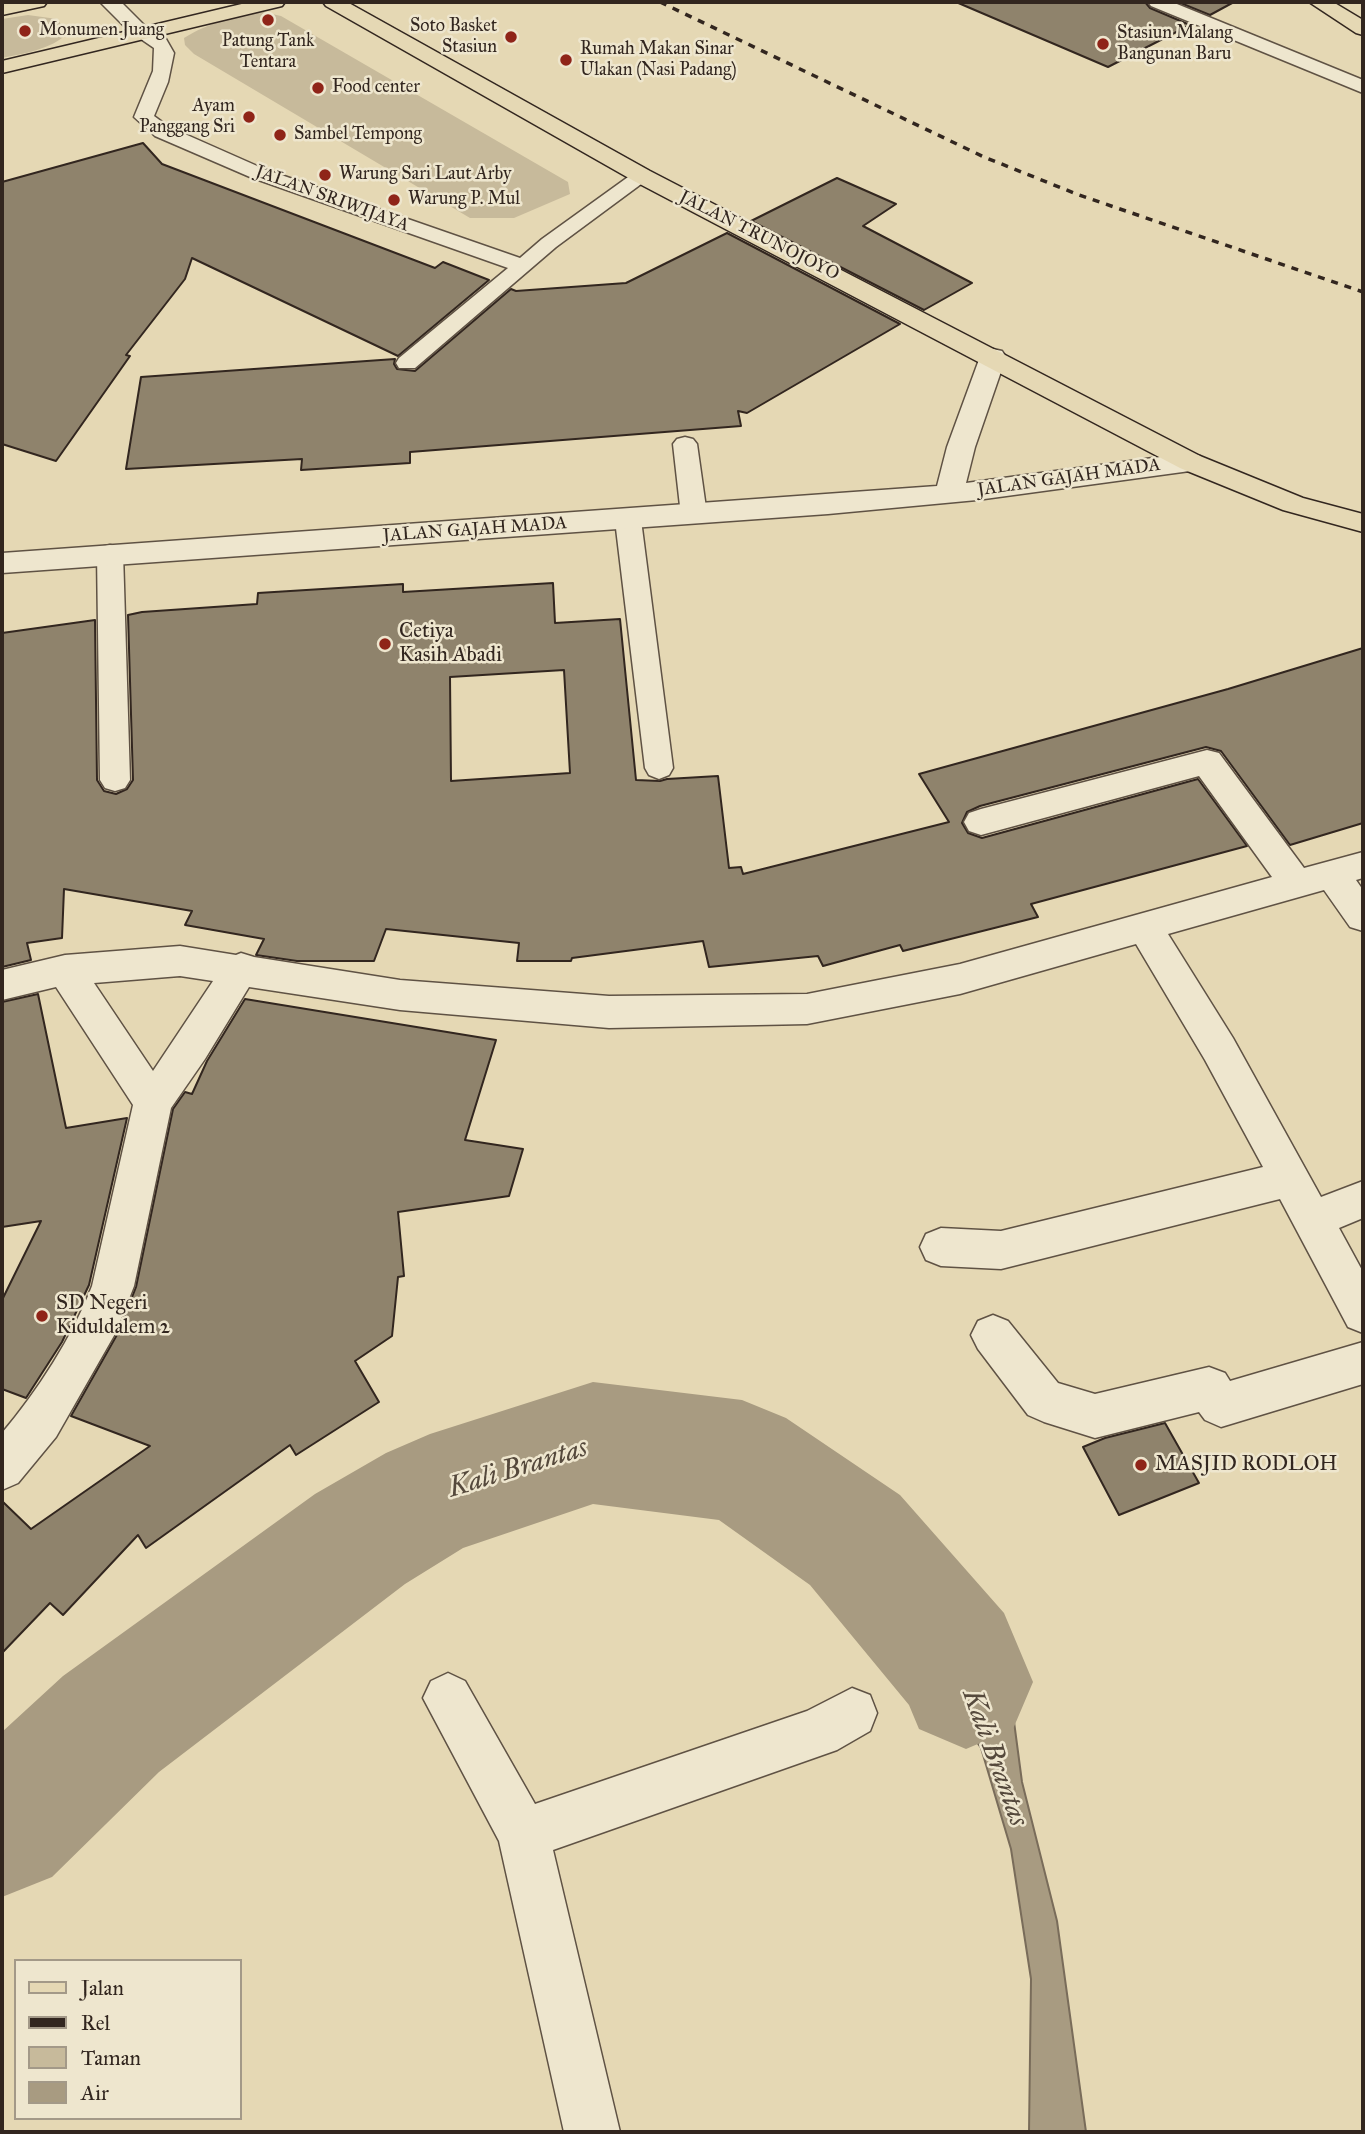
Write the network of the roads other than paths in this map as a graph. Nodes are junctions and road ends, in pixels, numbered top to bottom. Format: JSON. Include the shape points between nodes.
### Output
{"nodes":[{"id":1,"x":37,"y":2,"type":"edge"},
{"id":2,"x":110,"y":2,"type":"edge"},
{"id":3,"x":275,"y":2,"type":"edge"},
{"id":4,"x":333,"y":2,"type":"edge"},
{"id":5,"x":1157,"y":2,"type":"edge"},
{"id":6,"x":1319,"y":2,"type":"edge"},
{"id":7,"x":6,"y":6,"type":"edge"},
{"id":8,"x":1363,"y":29,"type":"edge"},
{"id":9,"x":144,"y":34,"type":"junction"},
{"id":10,"x":2,"y":67,"type":"edge"},
{"id":11,"x":1363,"y":87,"type":"edge"},
{"id":12,"x":642,"y":176,"type":"junction"},
{"id":13,"x":523,"y":266,"type":"junction"},
{"id":14,"x":993,"y":357,"type":"junction"},
{"id":15,"x":407,"y":363,"type":"dead end"},
{"id":16,"x":685,"y":444,"type":"dead end"},
{"id":17,"x":1190,"y":462,"type":"junction"},
{"id":18,"x":949,"y":494,"type":"junction"},
{"id":19,"x":694,"y":514,"type":"junction"},
{"id":20,"x":628,"y":520,"type":"junction"},
{"id":21,"x":1363,"y":523,"type":"edge"},
{"id":22,"x":110,"y":553,"type":"junction"},
{"id":23,"x":2,"y":563,"type":"edge"},
{"id":24,"x":659,"y":768,"type":"dead end"},
{"id":25,"x":115,"y":780,"type":"dead end"},
{"id":26,"x":981,"y":822,"type":"dead end"},
{"id":27,"x":1348,"y":870,"type":"edge"},
{"id":28,"x":1297,"y":885,"type":"junction"},
{"id":29,"x":1363,"y":917,"type":"edge"},
{"id":30,"x":1145,"y":928,"type":"junction"},
{"id":31,"x":242,"y":968,"type":"junction"},
{"id":32,"x":65,"y":970,"type":"junction"},
{"id":33,"x":2,"y":985,"type":"edge"},
{"id":34,"x":153,"y":1103,"type":"junction"},
{"id":35,"x":1289,"y":1179,"type":"junction"},
{"id":36,"x":1363,"y":1199,"type":"edge"},
{"id":37,"x":1311,"y":1220,"type":"junction"},
{"id":38,"x":941,"y":1247,"type":"dead end"},
{"id":39,"x":1363,"y":1313,"type":"edge"},
{"id":40,"x":993,"y":1335,"type":"dead end"},
{"id":41,"x":1363,"y":1363,"type":"edge"},
{"id":42,"x":2,"y":1467,"type":"edge"},
{"id":43,"x":448,"y":1698,"type":"dead end"},
{"id":44,"x":852,"y":1713,"type":"dead end"},
{"id":45,"x":523,"y":1833,"type":"junction"},
{"id":46,"x":592,"y":2132,"type":"edge"}],
"edges":[{"from":1,"to":7,"type":"main road"},
{"from":2,"to":9,"type":"street","name":"JALAN SRIWIJAYA"},
{"from":3,"to":9,"type":"main road"},
{"from":4,"to":12,"type":"main road","name":"JALAN TRUNOJOYO"},
{"from":5,"to":11,"type":"lane"},
{"from":6,"to":8,"type":"main road"},
{"from":9,"to":10,"type":"main road"},
{"from":9,"to":13,"type":"lane","name":"JALAN SRIWIJAYA","via":[[166,53],[162,76],[144,117],[150,125],[190,146],[359,211]]},
{"from":12,"to":13,"type":"lane"},
{"from":12,"to":14,"type":"main road","name":"JALAN TRUNOJOYO"},
{"from":13,"to":15,"type":"lane"},
{"from":14,"to":17,"type":"main road","name":"JALAN TRUNOJOYO"},
{"from":14,"to":18,"type":"street","name":"JALAN GAJAH MADA"},
{"from":16,"to":19,"type":"lane"},
{"from":17,"to":18,"type":"street","name":"JALAN GAJAH MADA"},
{"from":17,"to":21,"type":"main road","name":"JALAN TRUNOJOYO","via":[[1293,504]]},
{"from":18,"to":19,"type":"street","name":"JALAN GAJAH MADA"},
{"from":19,"to":20,"type":"street","name":"JALAN GAJAH MADA"},
{"from":20,"to":22,"type":"street","name":"JALAN GAJAH MADA"},
{"from":20,"to":24,"type":"lane"},
{"from":22,"to":23,"type":"street","name":"JALAN GAJAH MADA"},
{"from":22,"to":25,"type":"lane"},
{"from":26,"to":28,"type":"street","via":[[1207,762]]},
{"from":27,"to":28,"type":"street"},
{"from":27,"to":29,"type":"street"},
{"from":28,"to":30,"type":"street"},
{"from":30,"to":31,"type":"street","via":[[960,979],[807,1009],[609,1012],[400,995]]},
{"from":30,"to":35,"type":"street","via":[[1219,1049]]},
{"from":31,"to":32,"type":"street","via":[[180,961]]},
{"from":31,"to":34,"type":"street"},
{"from":32,"to":33,"type":"street"},
{"from":32,"to":34,"type":"street"},
{"from":34,"to":42,"type":"street","via":[[102,1318],[40,1422]]},
{"from":35,"to":37,"type":"street"},
{"from":35,"to":38,"type":"street","via":[[1001,1250]]},
{"from":36,"to":37,"type":"street"},
{"from":37,"to":39,"type":"street"},
{"from":40,"to":41,"type":"street","via":[[1044,1399],[1095,1416],[1209,1388],[1221,1405]]},
{"from":43,"to":45,"type":"street"},
{"from":44,"to":45,"type":"street","via":[[819,1732]]},
{"from":45,"to":46,"type":"street"}]}
